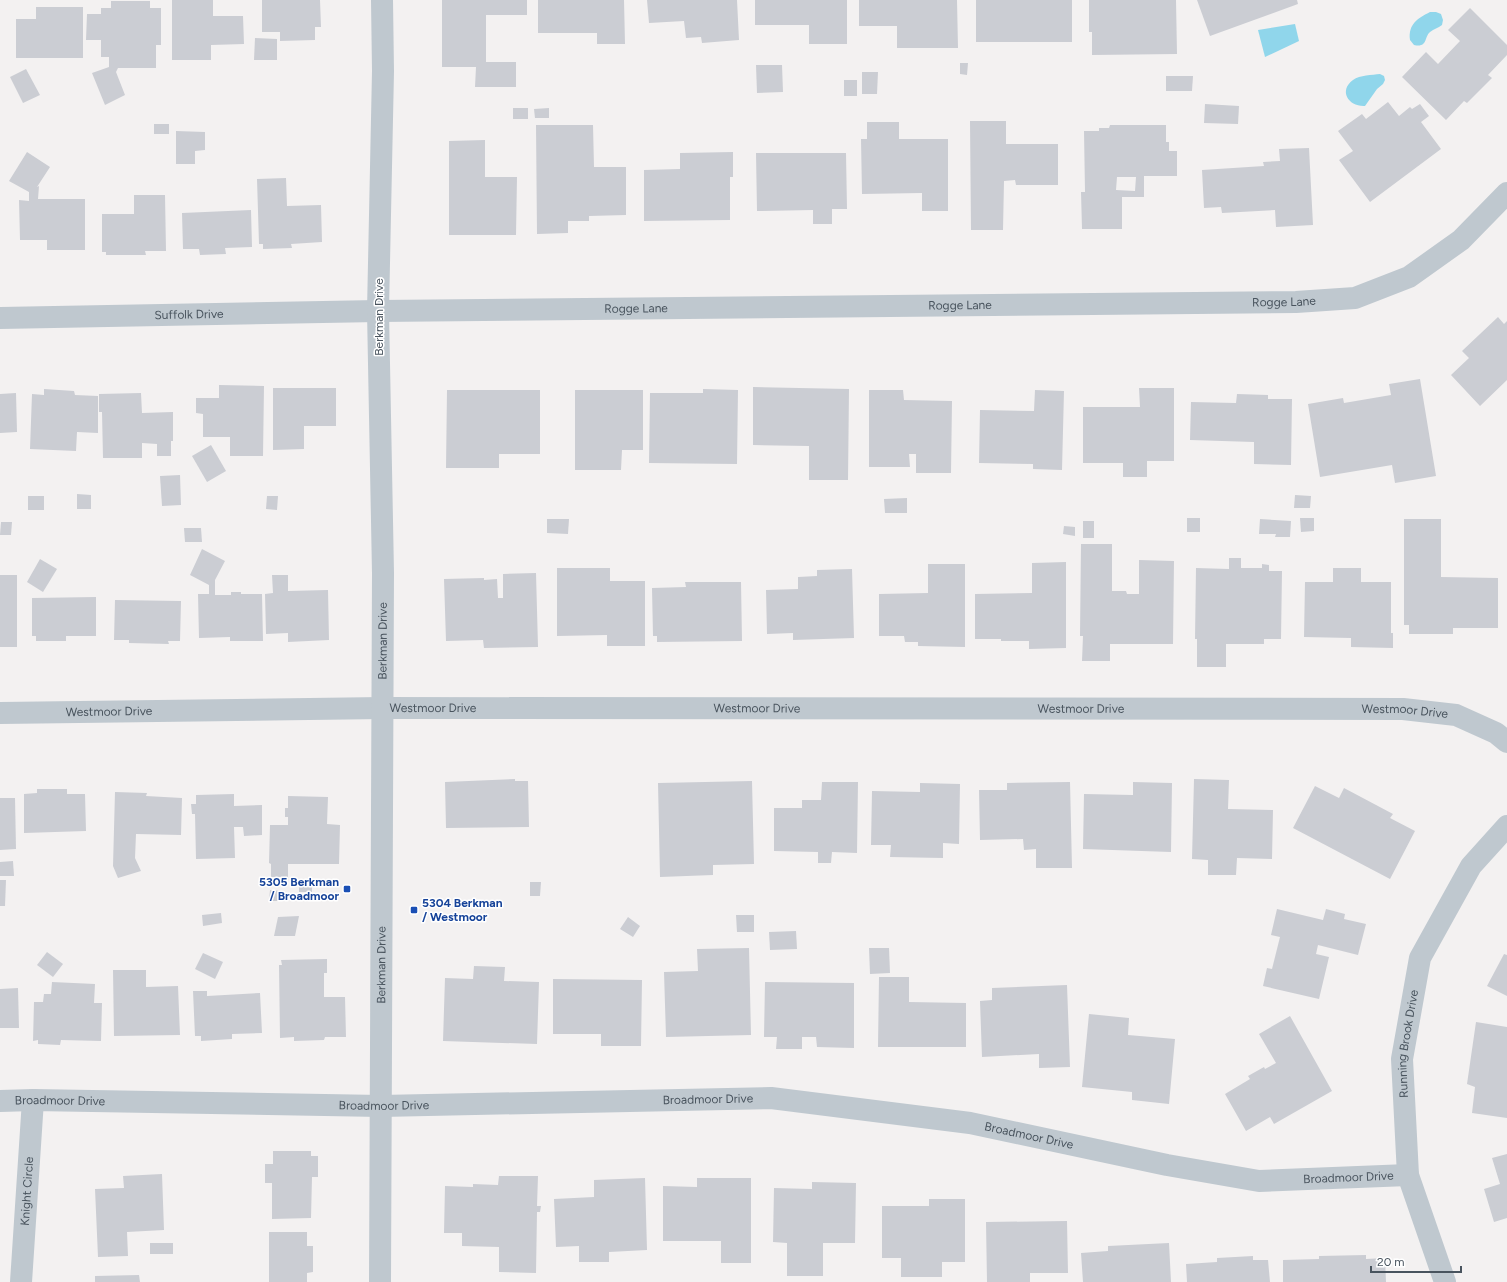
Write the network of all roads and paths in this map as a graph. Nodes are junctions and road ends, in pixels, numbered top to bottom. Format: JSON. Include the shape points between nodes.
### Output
{"nodes":[{"id":1,"x":382,"y":0,"type":"edge"},
{"id":2,"x":1507,"y":193,"type":"edge"},
{"id":3,"x":378,"y":311,"type":"junction"},
{"id":4,"x":0,"y":318,"type":"edge"},
{"id":5,"x":383,"y":708,"type":"junction"},
{"id":6,"x":0,"y":713,"type":"edge"},
{"id":7,"x":1507,"y":742,"type":"edge"},
{"id":8,"x":1507,"y":826,"type":"edge"},
{"id":9,"x":33,"y":1100,"type":"junction"},
{"id":10,"x":0,"y":1101,"type":"edge"},
{"id":11,"x":381,"y":1106,"type":"junction"},
{"id":12,"x":1408,"y":1175,"type":"junction"},
{"id":13,"x":21,"y":1282,"type":"edge"},
{"id":14,"x":380,"y":1282,"type":"edge"},
{"id":15,"x":1445,"y":1282,"type":"edge"}],
"edges":[{"from":1,"to":3,"type":"street","name":"Berkman Drive"},
{"from":2,"to":3,"type":"street","name":"Rogge Lane","via":[[1461,240],[1409,277],[1355,298],[1296,302]]},
{"from":3,"to":4,"type":"street","name":"Suffolk Drive"},
{"from":3,"to":5,"type":"street","name":"Berkman Drive"},
{"from":5,"to":6,"type":"street","name":"Westmoor Drive"},
{"from":5,"to":7,"type":"street","name":"Westmoor Drive","via":[[1403,709],[1456,715],[1496,733]]},
{"from":5,"to":11,"type":"street","name":"Berkman Drive"},
{"from":8,"to":12,"type":"street","name":"Running Brook Drive","via":[[1471,866],[1420,958],[1402,1059]]},
{"from":9,"to":10,"type":"street","name":"Broadmoor Drive"},
{"from":9,"to":11,"type":"street","name":"Broadmoor Drive"},
{"from":9,"to":13,"type":"street","name":"Knight Circle"},
{"from":11,"to":12,"type":"street","name":"Broadmoor Drive","via":[[771,1098],[970,1123],[1167,1165],[1259,1181]]},
{"from":11,"to":14,"type":"street","name":"Berkman Drive"},
{"from":12,"to":15,"type":"street","name":"Running Brook Drive"}]}
